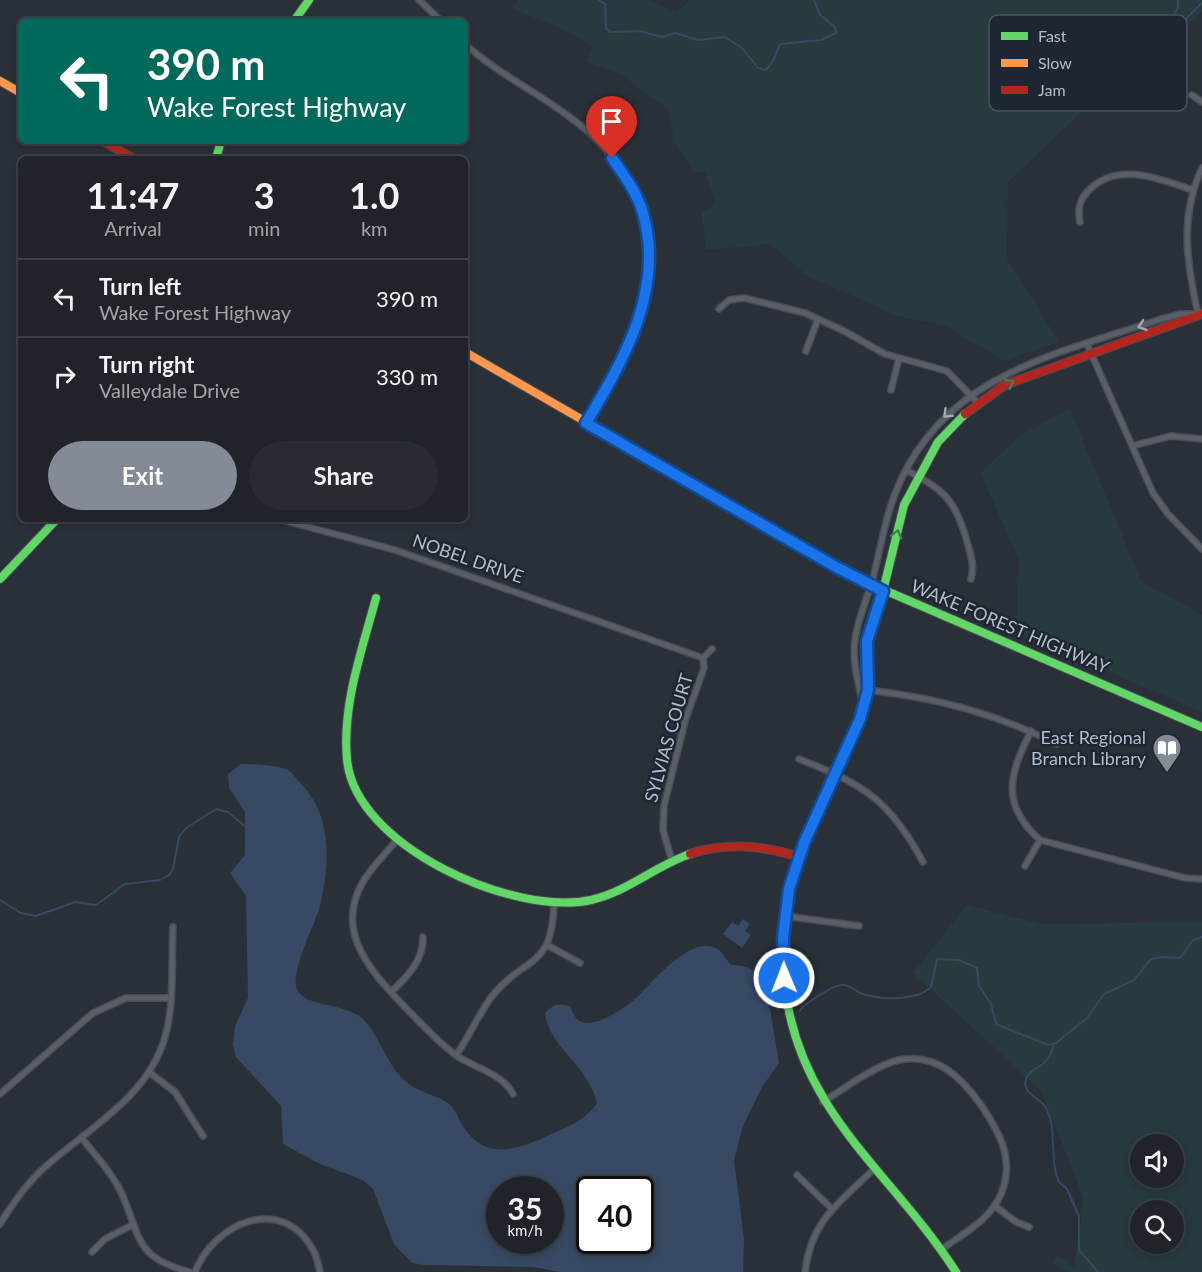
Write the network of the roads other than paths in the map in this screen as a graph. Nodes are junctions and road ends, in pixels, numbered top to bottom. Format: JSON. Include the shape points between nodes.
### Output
{"nodes":[{"id":1,"x":309,"y":0,"type":"edge"},
{"id":2,"x":419,"y":0,"type":"edge"},
{"id":3,"x":296,"y":18,"type":"edge"},
{"id":4,"x":438,"y":18,"type":"edge"},
{"id":5,"x":468,"y":47,"type":"edge"},
{"id":6,"x":0,"y":81,"type":"edge"},
{"id":7,"x":18,"y":91,"type":"edge"},
{"id":8,"x":1192,"y":95,"type":"dead end"},
{"id":9,"x":1202,"y":102,"type":"edge"},
{"id":10,"x":108,"y":144,"type":"edge"},
{"id":11,"x":129,"y":156,"type":"edge"},
{"id":12,"x":1202,"y":168,"type":"edge"},
{"id":13,"x":1193,"y":190,"type":"junction"},
{"id":14,"x":1080,"y":222,"type":"dead end"},
{"id":15,"x":719,"y":309,"type":"dead end"},
{"id":16,"x":1200,"y":314,"type":"edge"},
{"id":17,"x":818,"y":319,"type":"junction"},
{"id":18,"x":1089,"y":348,"type":"junction"},
{"id":19,"x":806,"y":351,"type":"dead end"},
{"id":20,"x":468,"y":354,"type":"edge"},
{"id":21,"x":899,"y":358,"type":"junction"},
{"id":22,"x":891,"y":390,"type":"dead end"},
{"id":23,"x":970,"y":394,"type":"junction"},
{"id":24,"x":978,"y":403,"type":"junction"},
{"id":25,"x":586,"y":423,"type":"junction"},
{"id":26,"x":1202,"y":439,"type":"edge"},
{"id":27,"x":1132,"y":446,"type":"junction"},
{"id":28,"x":906,"y":470,"type":"junction"},
{"id":29,"x":918,"y":476,"type":"junction"},
{"id":30,"x":54,"y":522,"type":"edge"},
{"id":31,"x":289,"y":522,"type":"edge"},
{"id":32,"x":1202,"y":549,"type":"edge"},
{"id":33,"x":0,"y":579,"type":"edge"},
{"id":34,"x":971,"y":579,"type":"dead end"},
{"id":35,"x":872,"y":586,"type":"junction"},
{"id":36,"x":883,"y":591,"type":"junction"},
{"id":37,"x":376,"y":598,"type":"dead end"},
{"id":38,"x":648,"y":638,"type":"joint"},
{"id":39,"x":712,"y":649,"type":"dead end"},
{"id":40,"x":703,"y":658,"type":"junction"},
{"id":41,"x":864,"y":690,"type":"junction"},
{"id":42,"x":1202,"y":727,"type":"edge"},
{"id":43,"x":1031,"y":731,"type":"junction"},
{"id":44,"x":1057,"y":744,"type":"dead end"},
{"id":45,"x":799,"y":759,"type":"dead end"},
{"id":46,"x":836,"y":774,"type":"junction"},
{"id":47,"x":1040,"y":840,"type":"junction"},
{"id":48,"x":396,"y":841,"type":"junction"},
{"id":49,"x":799,"y":857,"type":"junction"},
{"id":50,"x":672,"y":861,"type":"junction"},
{"id":51,"x":923,"y":862,"type":"dead end"},
{"id":52,"x":1025,"y":866,"type":"dead end"},
{"id":53,"x":1202,"y":879,"type":"edge"},
{"id":54,"x":554,"y":903,"type":"junction"},
{"id":55,"x":785,"y":916,"type":"junction"},
{"id":56,"x":859,"y":926,"type":"dead end"},
{"id":57,"x":172,"y":927,"type":"dead end"},
{"id":58,"x":423,"y":937,"type":"dead end"},
{"id":59,"x":548,"y":945,"type":"junction"},
{"id":60,"x":580,"y":963,"type":"dead end"},
{"id":61,"x":391,"y":992,"type":"junction"},
{"id":62,"x":170,"y":998,"type":"junction"},
{"id":63,"x":456,"y":1055,"type":"junction"},
{"id":64,"x":149,"y":1072,"type":"junction"},
{"id":65,"x":0,"y":1094,"type":"edge"},
{"id":66,"x":513,"y":1094,"type":"dead end"},
{"id":67,"x":823,"y":1102,"type":"junction"},
{"id":68,"x":203,"y":1136,"type":"dead end"},
{"id":69,"x":81,"y":1137,"type":"junction"},
{"id":70,"x":874,"y":1169,"type":"junction"},
{"id":71,"x":797,"y":1175,"type":"dead end"},
{"id":72,"x":995,"y":1206,"type":"junction"},
{"id":73,"x":831,"y":1208,"type":"junction"},
{"id":74,"x":0,"y":1224,"type":"edge"},
{"id":75,"x":132,"y":1226,"type":"junction"},
{"id":76,"x":1029,"y":1227,"type":"dead end"},
{"id":77,"x":942,"y":1249,"type":"junction"},
{"id":78,"x":92,"y":1252,"type":"dead end"},
{"id":79,"x":190,"y":1272,"type":"edge"},
{"id":80,"x":195,"y":1272,"type":"edge"},
{"id":81,"x":320,"y":1272,"type":"edge"},
{"id":82,"x":805,"y":1272,"type":"edge"},
{"id":83,"x":956,"y":1272,"type":"edge"}],
"edges":[{"from":1,"to":3,"type":"main road"},
{"from":2,"to":4,"type":"street"},
{"from":5,"to":25,"type":"street","via":[[593,136],[630,185],[642,210],[648,260],[646,300],[634,333]]},
{"from":6,"to":7,"type":"main road"},
{"from":8,"to":9,"type":"street"},
{"from":10,"to":11,"type":"main road"},
{"from":12,"to":13,"type":"street"},
{"from":13,"to":14,"type":"street","via":[[1142,175],[1117,175],[1086,193],[1079,206]]},
{"from":13,"to":16,"type":"street","via":[[1186,246]]},
{"from":15,"to":17,"type":"street","via":[[729,300],[744,298]]},
{"from":16,"to":18,"type":"main road","via":[[1188,321]]},
{"from":17,"to":19,"type":"street"},
{"from":17,"to":21,"type":"street"},
{"from":18,"to":23,"type":"street","via":[[1015,369]]},
{"from":24,"to":18,"type":"main road","one_way":true,"via":[[1005,385]]},
{"from":18,"to":27,"type":"street"},
{"from":20,"to":25,"type":"main road","name":"WAKE FOREST HIGHWAY"},
{"from":21,"to":22,"type":"street"},
{"from":21,"to":23,"type":"street","via":[[947,371]]},
{"from":23,"to":24,"type":"street"},
{"from":23,"to":28,"type":"street","one_way":true,"via":[[942,418]]},
{"from":24,"to":29,"type":"main road","via":[[938,442]]},
{"from":25,"to":35,"type":"main road","name":"WAKE FOREST HIGHWAY"},
{"from":26,"to":27,"type":"street","via":[[1171,436]]},
{"from":27,"to":32,"type":"street","via":[[1159,502]]},
{"from":28,"to":29,"type":"street"},
{"from":28,"to":35,"type":"street","via":[[891,507]]},
{"from":29,"to":34,"type":"street","via":[[942,490],[955,506],[973,561]]},
{"from":36,"to":29,"type":"main road","one_way":true,"via":[[904,506]]},
{"from":30,"to":33,"type":"main road"},
{"from":31,"to":38,"type":"street","name":"NOBEL DRIVE","via":[[395,550]]},
{"from":35,"to":36,"type":"main road","name":"WAKE FOREST HIGHWAY"},
{"from":35,"to":41,"type":"street","via":[[855,639],[854,661]]},
{"from":36,"to":41,"type":"main road","via":[[867,641]]},
{"from":36,"to":42,"type":"main road","name":"WAKE FOREST HIGHWAY"},
{"from":37,"to":48,"type":"main road","via":[[347,711],[344,752],[362,804]]},
{"from":38,"to":40,"type":"street","name":"SYLVIAS COURT"},
{"from":39,"to":40,"type":"street","name":"SYLVIAS COURT"},
{"from":40,"to":50,"type":"street","name":"SYLVIAS COURT","via":[[704,668],[685,721],[664,806],[663,830]]},
{"from":41,"to":43,"type":"street","via":[[929,699],[986,713]]},
{"from":41,"to":46,"type":"main road","via":[[858,724]]},
{"from":43,"to":44,"type":"street"},
{"from":43,"to":47,"type":"street","via":[[1013,774],[1011,793],[1025,826]]},
{"from":45,"to":46,"type":"street"},
{"from":46,"to":49,"type":"main road"},
{"from":46,"to":51,"type":"street","via":[[886,807]]},
{"from":47,"to":52,"type":"street"},
{"from":47,"to":53,"type":"street","via":[[1185,878]]},
{"from":48,"to":54,"type":"main road","via":[[422,858],[496,892]]},
{"from":48,"to":61,"type":"street","via":[[364,880],[353,919],[362,956]]},
{"from":49,"to":50,"type":"main road","via":[[770,848],[728,846]]},
{"from":49,"to":55,"type":"main road"},
{"from":50,"to":54,"type":"main road","via":[[612,894]]},
{"from":54,"to":59,"type":"street"},
{"from":55,"to":56,"type":"street"},
{"from":55,"to":67,"type":"main road","via":[[783,965],[789,1013],[798,1050]]},
{"from":57,"to":62,"type":"street"},
{"from":58,"to":61,"type":"street","via":[[422,952]]},
{"from":59,"to":60,"type":"street"},
{"from":59,"to":63,"type":"street","via":[[495,992]]},
{"from":61,"to":63,"type":"street"},
{"from":62,"to":64,"type":"street","via":[[165,1039]]},
{"from":62,"to":65,"type":"street","via":[[126,998],[93,1013]]},
{"from":63,"to":66,"type":"street","via":[[504,1081]]},
{"from":64,"to":68,"type":"street","via":[[175,1092]]},
{"from":64,"to":69,"type":"street","via":[[131,1095]]},
{"from":67,"to":70,"type":"main road"},
{"from":67,"to":72,"type":"street","via":[[898,1060],[924,1060],[950,1070],[969,1088],[1002,1141],[1007,1170]]},
{"from":69,"to":74,"type":"street","via":[[31,1181]]},
{"from":69,"to":75,"type":"street","via":[[115,1180]]},
{"from":70,"to":73,"type":"street"},
{"from":70,"to":77,"type":"main road"},
{"from":71,"to":73,"type":"street"},
{"from":72,"to":76,"type":"street"},
{"from":72,"to":77,"type":"street","via":[[985,1218]]},
{"from":73,"to":82,"type":"street","via":[[812,1238]]},
{"from":75,"to":78,"type":"street","via":[[105,1239]]},
{"from":75,"to":79,"type":"street","via":[[155,1259]]},
{"from":77,"to":83,"type":"main road"},
{"from":80,"to":81,"type":"street","via":[[208,1247],[231,1228],[243,1222],[271,1220],[295,1229],[305,1238]]}]}
